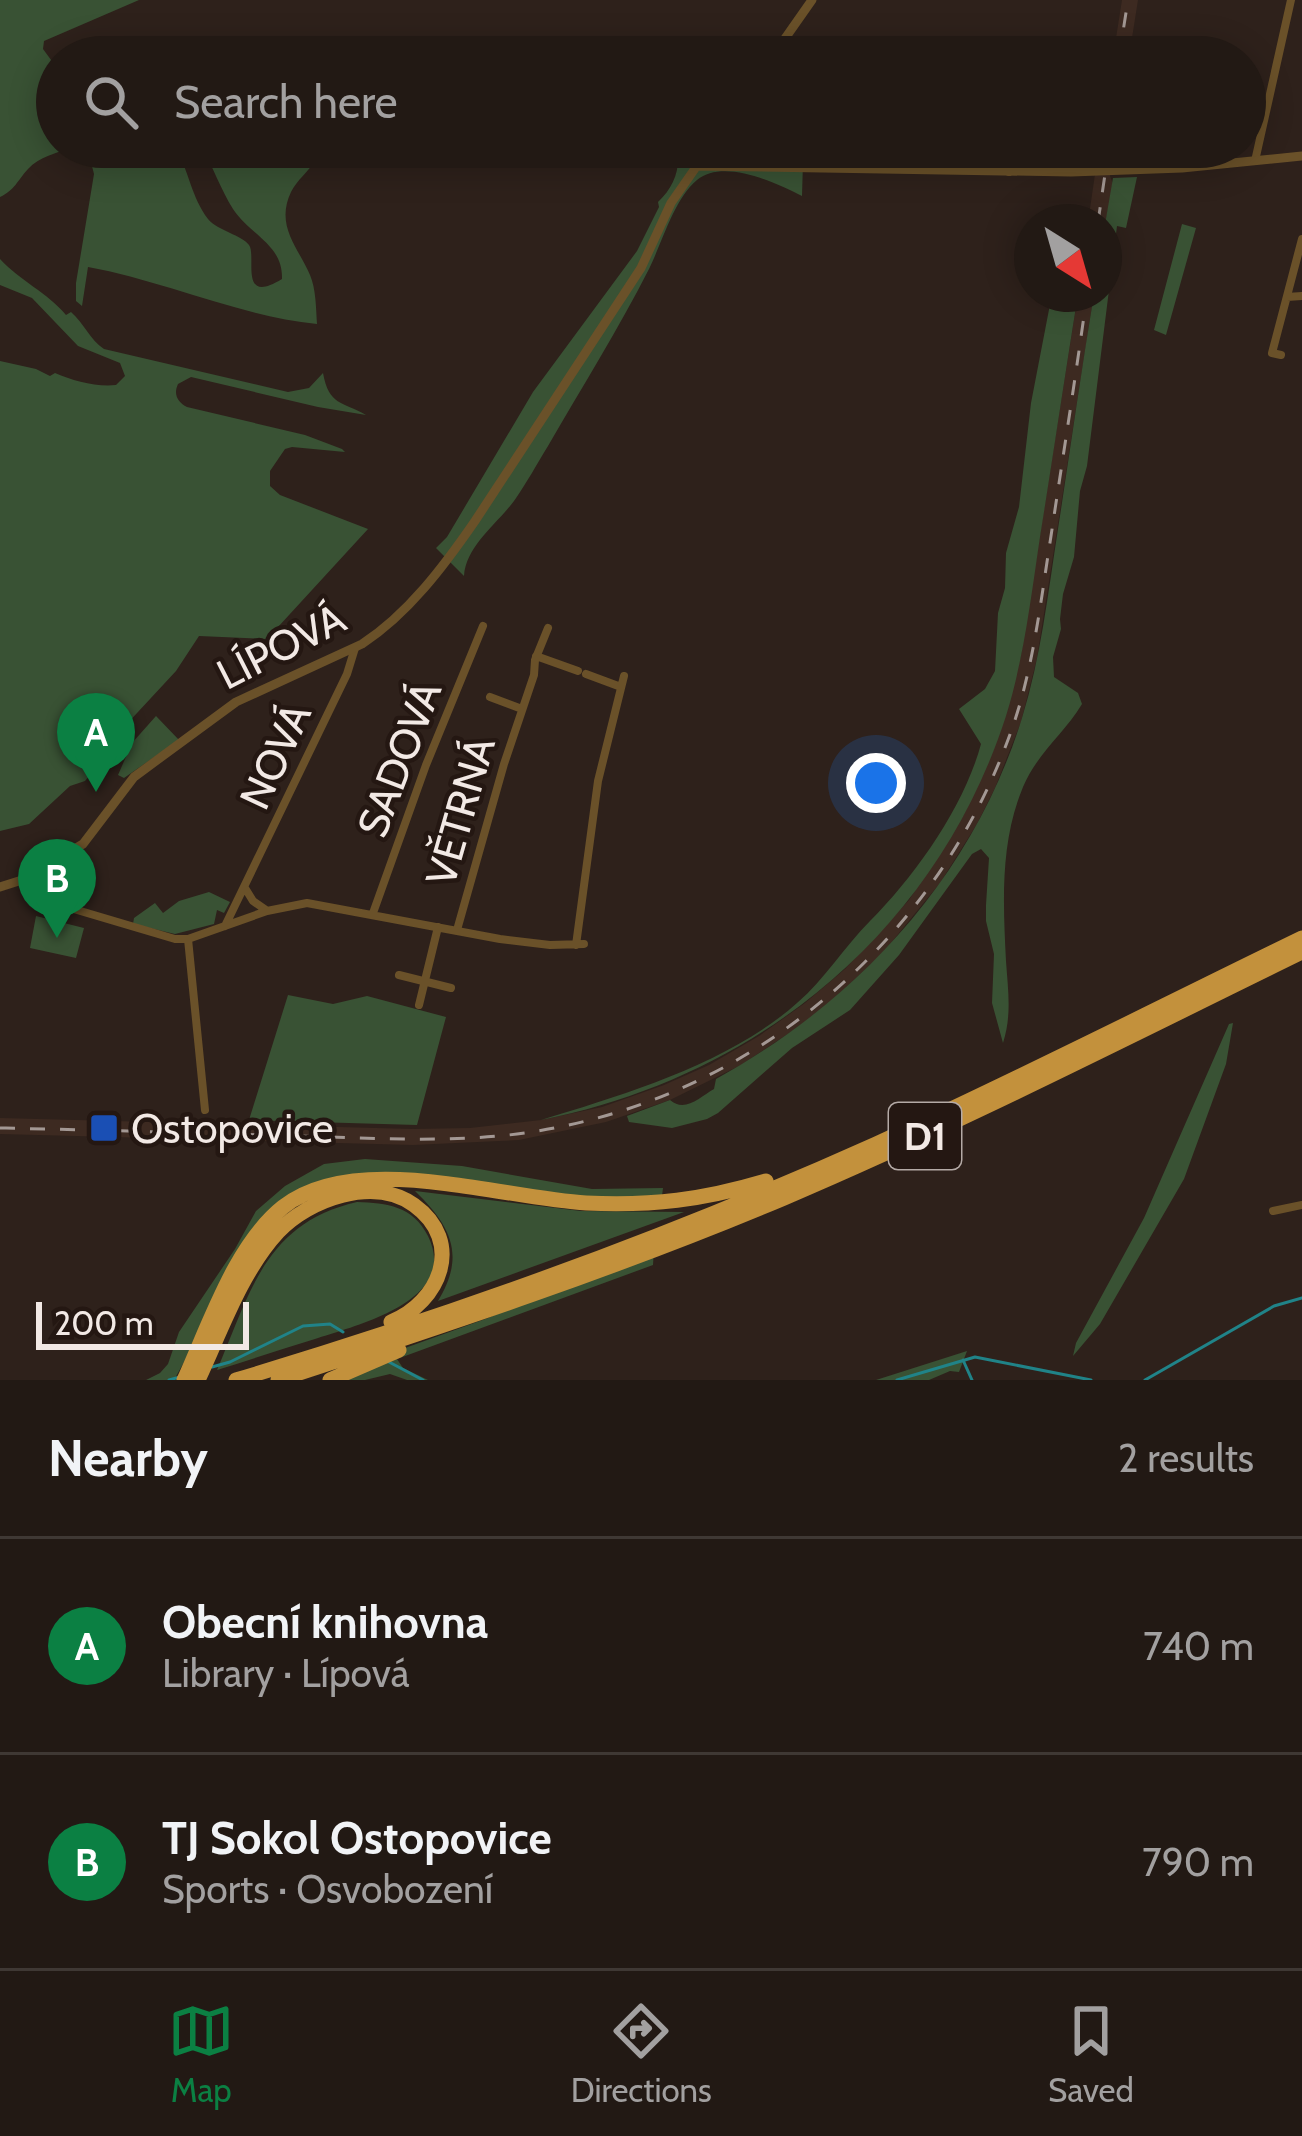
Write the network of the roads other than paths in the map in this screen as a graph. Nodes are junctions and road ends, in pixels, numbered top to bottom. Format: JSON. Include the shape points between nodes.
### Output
{"nodes":[{"id":1,"x":812,"y":0,"type":"edge"},
{"id":2,"x":1291,"y":0,"type":"edge"},
{"id":3,"x":787,"y":36,"type":"edge"},
{"id":4,"x":1266,"y":111,"type":"edge"},
{"id":5,"x":1302,"y":156,"type":"edge"},
{"id":6,"x":1266,"y":159,"type":"edge"},
{"id":7,"x":695,"y":168,"type":"edge"},
{"id":8,"x":800,"y":168,"type":"edge"},
{"id":9,"x":1010,"y":168,"type":"edge"},
{"id":10,"x":1182,"y":168,"type":"edge"},
{"id":11,"x":1009,"y":172,"type":"junction"},
{"id":12,"x":1302,"y":239,"type":"edge"},
{"id":13,"x":1302,"y":296,"type":"edge"},
{"id":14,"x":1286,"y":297,"type":"junction"},
{"id":15,"x":1282,"y":355,"type":"dead end"},
{"id":16,"x":483,"y":626,"type":"dead end"},
{"id":17,"x":548,"y":628,"type":"dead end"},
{"id":18,"x":355,"y":648,"type":"junction"},
{"id":19,"x":536,"y":656,"type":"junction"},
{"id":20,"x":624,"y":676,"type":"dead end"},
{"id":21,"x":621,"y":686,"type":"junction"},
{"id":22,"x":490,"y":698,"type":"dead end"},
{"id":23,"x":522,"y":709,"type":"junction"},
{"id":24,"x":22,"y":880,"type":"junction"},
{"id":25,"x":0,"y":886,"type":"edge"},
{"id":26,"x":245,"y":892,"type":"junction"},
{"id":27,"x":263,"y":911,"type":"junction"},
{"id":28,"x":373,"y":914,"type":"junction"},
{"id":29,"x":225,"y":926,"type":"junction"},
{"id":30,"x":438,"y":927,"type":"junction"},
{"id":31,"x":457,"y":930,"type":"junction"},
{"id":32,"x":1302,"y":938,"type":"edge"},
{"id":33,"x":188,"y":939,"type":"junction"},
{"id":34,"x":1302,"y":952,"type":"edge"},
{"id":35,"x":399,"y":975,"type":"dead end"},
{"id":36,"x":426,"y":981,"type":"junction"},
{"id":37,"x":451,"y":988,"type":"dead end"},
{"id":38,"x":419,"y":1005,"type":"dead end"},
{"id":39,"x":205,"y":1110,"type":"dead end"},
{"id":40,"x":871,"y":1146,"type":"junction"},
{"id":41,"x":1302,"y":1205,"type":"edge"},
{"id":42,"x":1273,"y":1211,"type":"dead end"},
{"id":43,"x":241,"y":1275,"type":"junction"},
{"id":44,"x":537,"y":1295,"type":"junction"},
{"id":45,"x":345,"y":1345,"type":"junction"},
{"id":46,"x":205,"y":1350,"type":"junction"},
{"id":47,"x":184,"y":1380,"type":"edge"},
{"id":48,"x":198,"y":1380,"type":"edge"},
{"id":49,"x":236,"y":1380,"type":"edge"},
{"id":50,"x":278,"y":1380,"type":"edge"},
{"id":51,"x":330,"y":1380,"type":"edge"}],
"edges":[{"from":1,"to":3,"type":"street"},
{"from":2,"to":4,"type":"street"},
{"from":5,"to":6,"type":"street"},
{"from":7,"to":18,"type":"street","name":"LÍPOVÁ","via":[[641,268],[448,560]]},
{"from":8,"to":11,"type":"street"},
{"from":9,"to":11,"type":"street"},
{"from":10,"to":11,"type":"street"},
{"from":12,"to":14,"type":"street"},
{"from":13,"to":14,"type":"street"},
{"from":14,"to":15,"type":"street","via":[[1272,353]]},
{"from":16,"to":28,"type":"street","name":"SADOVÁ"},
{"from":17,"to":19,"type":"street","name":"VĚTRNÁ"},
{"from":18,"to":24,"type":"street","name":"LÍPOVÁ","via":[[236,702],[134,777],[83,844]]},
{"from":18,"to":26,"type":"street","name":"NOVÁ"},
{"from":19,"to":21,"type":"street"},
{"from":19,"to":23,"type":"street","name":"VĚTRNÁ"},
{"from":20,"to":21,"type":"street"},
{"from":21,"to":31,"type":"street","via":[[598,781],[580,944]]},
{"from":22,"to":23,"type":"street","name":"VĚTRNÁ"},
{"from":23,"to":31,"type":"street","name":"VĚTRNÁ"},
{"from":24,"to":25,"type":"street","name":"LÍPOVÁ"},
{"from":24,"to":33,"type":"street","via":[[48,901]]},
{"from":26,"to":27,"type":"street"},
{"from":26,"to":29,"type":"street","name":"NOVÁ"},
{"from":27,"to":28,"type":"street","via":[[307,902]]},
{"from":27,"to":29,"type":"street"},
{"from":28,"to":30,"type":"street"},
{"from":29,"to":33,"type":"street"},
{"from":30,"to":31,"type":"street"},
{"from":30,"to":36,"type":"street"},
{"from":32,"to":40,"type":"highway","number":"D1"},
{"from":33,"to":39,"type":"street"},
{"from":34,"to":44,"type":"highway","number":"D1","via":[[932,1133]]},
{"from":35,"to":36,"type":"street"},
{"from":36,"to":37,"type":"street"},
{"from":36,"to":38,"type":"street"},
{"from":40,"to":43,"type":"highway","via":[[662,1204],[412,1181],[327,1185],[272,1217]]},
{"from":40,"to":45,"type":"highway","number":"D1","via":[[679,1226]]},
{"from":41,"to":42,"type":"street"},
{"from":43,"to":45,"type":"highway","via":[[278,1232],[316,1205],[356,1192],[414,1205],[443,1251],[436,1283],[404,1317]]},
{"from":43,"to":46,"type":"highway"},
{"from":44,"to":50,"type":"highway","number":"D1"},
{"from":44,"to":51,"type":"highway"},
{"from":45,"to":49,"type":"highway","number":"D1"},
{"from":46,"to":47,"type":"highway"},
{"from":46,"to":48,"type":"highway"}]}
